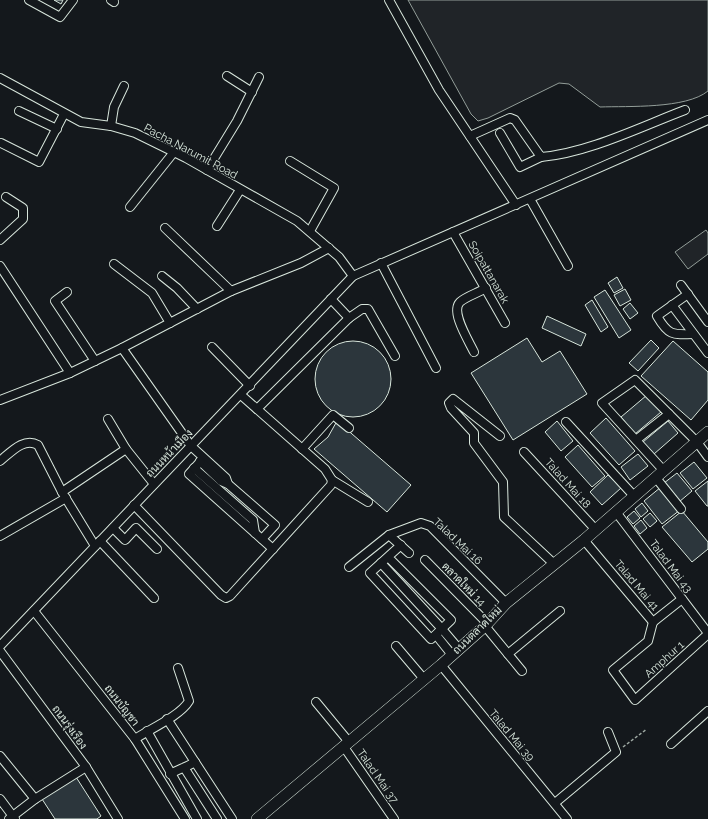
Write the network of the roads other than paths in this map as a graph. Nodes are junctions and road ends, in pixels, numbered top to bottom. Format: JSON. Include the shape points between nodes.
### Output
{"nodes":[{"id":1,"x":29,"y":0,"type":"edge"},
{"id":2,"x":73,"y":0,"type":"edge"},
{"id":3,"x":389,"y":0,"type":"edge"},
{"id":4,"x":227,"y":76,"type":"dead end"},
{"id":5,"x":259,"y":77,"type":"dead end"},
{"id":6,"x":0,"y":78,"type":"edge"},
{"id":7,"x":124,"y":86,"type":"dead end"},
{"id":8,"x":252,"y":92,"type":"junction"},
{"id":9,"x":685,"y":110,"type":"dead end"},
{"id":10,"x":20,"y":111,"type":"dead end"},
{"id":11,"x":64,"y":114,"type":"junction"},
{"id":12,"x":706,"y":123,"type":"edge"},
{"id":13,"x":111,"y":126,"type":"junction"},
{"id":14,"x":57,"y":129,"type":"junction"},
{"id":15,"x":500,"y":133,"type":"dead end"},
{"id":16,"x":470,"y":136,"type":"junction"},
{"id":17,"x":1,"y":142,"type":"dead end"},
{"id":18,"x":174,"y":152,"type":"junction"},
{"id":19,"x":541,"y":157,"type":"junction"},
{"id":20,"x":290,"y":161,"type":"dead end"},
{"id":21,"x":207,"y":170,"type":"junction"},
{"id":22,"x":240,"y":190,"type":"junction"},
{"id":23,"x":6,"y":197,"type":"dead end"},
{"id":24,"x":530,"y":199,"type":"junction"},
{"id":25,"x":516,"y":205,"type":"junction"},
{"id":26,"x":130,"y":207,"type":"dead end"},
{"id":27,"x":217,"y":226,"type":"dead end"},
{"id":28,"x":165,"y":228,"type":"dead end"},
{"id":29,"x":310,"y":231,"type":"junction"},
{"id":30,"x":453,"y":232,"type":"junction"},
{"id":31,"x":0,"y":240,"type":"edge"},
{"id":32,"x":329,"y":248,"type":"junction"},
{"id":33,"x":381,"y":263,"type":"junction"},
{"id":34,"x":114,"y":264,"type":"dead end"},
{"id":35,"x":0,"y":266,"type":"edge"},
{"id":36,"x":568,"y":266,"type":"dead end"},
{"id":37,"x":162,"y":276,"type":"dead end"},
{"id":38,"x":353,"y":276,"type":"junction"},
{"id":39,"x":681,"y":285,"type":"dead end"},
{"id":40,"x":486,"y":288,"type":"junction"},
{"id":41,"x":231,"y":290,"type":"junction"},
{"id":42,"x":67,"y":292,"type":"dead end"},
{"id":43,"x":688,"y":294,"type":"junction"},
{"id":44,"x":331,"y":299,"type":"junction"},
{"id":45,"x":672,"y":305,"type":"junction"},
{"id":46,"x":197,"y":309,"type":"junction"},
{"id":47,"x":349,"y":318,"type":"junction"},
{"id":48,"x":708,"y":322,"type":"edge"},
{"id":49,"x":170,"y":323,"type":"junction"},
{"id":50,"x":505,"y":323,"type":"dead end"},
{"id":51,"x":693,"y":334,"type":"junction"},
{"id":52,"x":212,"y":347,"type":"dead end"},
{"id":53,"x":122,"y":348,"type":"junction"},
{"id":54,"x":474,"y":352,"type":"dead end"},
{"id":55,"x":708,"y":353,"type":"edge"},
{"id":56,"x":394,"y":356,"type":"dead end"},
{"id":57,"x":95,"y":361,"type":"junction"},
{"id":58,"x":436,"y":368,"type":"dead end"},
{"id":59,"x":70,"y":372,"type":"junction"},
{"id":60,"x":250,"y":386,"type":"junction"},
{"id":61,"x":241,"y":395,"type":"junction"},
{"id":62,"x":0,"y":400,"type":"edge"},
{"id":63,"x":257,"y":409,"type":"junction"},
{"id":64,"x":669,"y":414,"type":"junction"},
{"id":65,"x":108,"y":419,"type":"dead end"},
{"id":66,"x":566,"y":422,"type":"dead end"},
{"id":67,"x":349,"y":428,"type":"dead end"},
{"id":68,"x":708,"y":432,"type":"edge"},
{"id":69,"x":500,"y":436,"type":"dead end"},
{"id":70,"x":636,"y":440,"type":"junction"},
{"id":71,"x":697,"y":442,"type":"junction"},
{"id":72,"x":189,"y":448,"type":"junction"},
{"id":73,"x":126,"y":449,"type":"junction"},
{"id":74,"x":302,"y":449,"type":"junction"},
{"id":75,"x":524,"y":452,"type":"dead end"},
{"id":76,"x":708,"y":457,"type":"edge"},
{"id":77,"x":0,"y":461,"type":"edge"},
{"id":78,"x":200,"y":462,"type":"junction"},
{"id":79,"x":660,"y":474,"type":"junction"},
{"id":80,"x":332,"y":480,"type":"junction"},
{"id":81,"x":154,"y":484,"type":"junction"},
{"id":82,"x":228,"y":484,"type":"junction"},
{"id":83,"x":64,"y":495,"type":"junction"},
{"id":84,"x":634,"y":496,"type":"junction"},
{"id":85,"x":368,"y":502,"type":"dead end"},
{"id":86,"x":134,"y":505,"type":"junction"},
{"id":87,"x":681,"y":509,"type":"dead end"},
{"id":88,"x":616,"y":512,"type":"junction"},
{"id":89,"x":113,"y":528,"type":"junction"},
{"id":90,"x":596,"y":530,"type":"junction"},
{"id":91,"x":389,"y":535,"type":"junction"},
{"id":92,"x":0,"y":536,"type":"edge"},
{"id":93,"x":262,"y":539,"type":"junction"},
{"id":94,"x":584,"y":540,"type":"junction"},
{"id":95,"x":98,"y":544,"type":"junction"},
{"id":96,"x":401,"y":545,"type":"junction"},
{"id":97,"x":157,"y":549,"type":"dead end"},
{"id":98,"x":273,"y":549,"type":"junction"},
{"id":99,"x":409,"y":553,"type":"dead end"},
{"id":100,"x":388,"y":557,"type":"junction"},
{"id":101,"x":425,"y":560,"type":"dead end"},
{"id":102,"x":381,"y":563,"type":"junction"},
{"id":103,"x":553,"y":563,"type":"junction"},
{"id":104,"x":349,"y":568,"type":"dead end"},
{"id":105,"x":154,"y":598,"type":"dead end"},
{"id":106,"x":682,"y":599,"type":"junction"},
{"id":107,"x":506,"y":603,"type":"junction"},
{"id":108,"x":34,"y":610,"type":"junction"},
{"id":109,"x":560,"y":611,"type":"dead end"},
{"id":110,"x":653,"y":622,"type":"junction"},
{"id":111,"x":486,"y":624,"type":"junction"},
{"id":112,"x":442,"y":628,"type":"junction"},
{"id":113,"x":708,"y":634,"type":"edge"},
{"id":114,"x":436,"y":635,"type":"junction"},
{"id":115,"x":0,"y":646,"type":"edge"},
{"id":116,"x":396,"y":646,"type":"dead end"},
{"id":117,"x":0,"y":651,"type":"edge"},
{"id":118,"x":456,"y":652,"type":"junction"},
{"id":119,"x":508,"y":654,"type":"junction"},
{"id":120,"x":440,"y":665,"type":"junction"},
{"id":121,"x":178,"y":668,"type":"dead end"},
{"id":122,"x":522,"y":671,"type":"dead end"},
{"id":123,"x":424,"y":679,"type":"junction"},
{"id":124,"x":635,"y":700,"type":"joint"},
{"id":125,"x":316,"y":702,"type":"dead end"},
{"id":126,"x":708,"y":711,"type":"edge"},
{"id":127,"x":167,"y":719,"type":"junction"},
{"id":128,"x":147,"y":731,"type":"junction"},
{"id":129,"x":608,"y":732,"type":"dead end"},
{"id":130,"x":135,"y":739,"type":"junction"},
{"id":131,"x":346,"y":744,"type":"junction"},
{"id":132,"x":672,"y":744,"type":"dead end"},
{"id":133,"x":0,"y":756,"type":"edge"},
{"id":134,"x":195,"y":762,"type":"junction"},
{"id":135,"x":86,"y":767,"type":"junction"},
{"id":136,"x":185,"y":769,"type":"junction"},
{"id":137,"x":170,"y":774,"type":"junction"},
{"id":138,"x":0,"y":799,"type":"edge"},
{"id":139,"x":35,"y":799,"type":"junction"},
{"id":140,"x":555,"y":803,"type":"junction"},
{"id":141,"x":264,"y":817,"type":"edge"},
{"id":142,"x":12,"y":818,"type":"edge"},
{"id":143,"x":114,"y":818,"type":"edge"},
{"id":144,"x":185,"y":819,"type":"edge"},
{"id":145,"x":197,"y":819,"type":"edge"},
{"id":146,"x":217,"y":819,"type":"edge"},
{"id":147,"x":232,"y":819,"type":"edge"},
{"id":148,"x":394,"y":819,"type":"edge"},
{"id":149,"x":567,"y":819,"type":"edge"}],
"edges":[{"from":1,"to":2,"type":"street","via":[[60,17]]},
{"from":3,"to":16,"type":"street","via":[[439,90]]},
{"from":4,"to":8,"type":"street"},
{"from":5,"to":8,"type":"street"},
{"from":6,"to":11,"type":"street","name":"Pacha Narumit Road"},
{"from":7,"to":13,"type":"street","via":[[114,107]]},
{"from":8,"to":21,"type":"street"},
{"from":9,"to":19,"type":"street","via":[[601,142],[558,156]]},
{"from":10,"to":14,"type":"street"},
{"from":11,"to":13,"type":"street","name":"Pacha Narumit Road","via":[[81,122]]},
{"from":11,"to":14,"type":"street"},
{"from":12,"to":24,"type":"street"},
{"from":13,"to":18,"type":"street","name":"Pacha Narumit Road","via":[[136,133]]},
{"from":14,"to":17,"type":"street","via":[[39,162]]},
{"from":15,"to":19,"type":"street","via":[[520,167]]},
{"from":16,"to":19,"type":"street","via":[[510,118],[515,120]]},
{"from":16,"to":25,"type":"street"},
{"from":18,"to":21,"type":"street","name":"Pacha Narumit Road"},
{"from":18,"to":26,"type":"street"},
{"from":20,"to":29,"type":"street","via":[[334,188]]},
{"from":21,"to":22,"type":"street","name":"Pacha Narumit Road"},
{"from":22,"to":27,"type":"street"},
{"from":22,"to":29,"type":"street","name":"Pacha Narumit Road","via":[[297,221]]},
{"from":23,"to":31,"type":"street","via":[[23,208],[23,218]]},
{"from":24,"to":25,"type":"street"},
{"from":24,"to":36,"type":"street"},
{"from":25,"to":30,"type":"street"},
{"from":28,"to":41,"type":"street"},
{"from":29,"to":32,"type":"street","name":"Pacha Narumit Road"},
{"from":30,"to":33,"type":"street"},
{"from":30,"to":40,"type":"street","name":"Soipattanarak"},
{"from":32,"to":38,"type":"street","name":"Pacha Narumit Road"},
{"from":32,"to":41,"type":"street","via":[[301,263]]},
{"from":33,"to":38,"type":"street"},
{"from":33,"to":58,"type":"street"},
{"from":34,"to":49,"type":"street","via":[[152,293]]},
{"from":35,"to":59,"type":"street"},
{"from":37,"to":46,"type":"street"},
{"from":38,"to":44,"type":"street","name":"ถนนหน้าเมือง"},
{"from":39,"to":43,"type":"street"},
{"from":40,"to":50,"type":"street","name":"Soipattanarak"},
{"from":40,"to":54,"type":"street","via":[[461,302],[457,308],[457,317]]},
{"from":41,"to":46,"type":"street"},
{"from":42,"to":57,"type":"street","via":[[56,301]]},
{"from":43,"to":45,"type":"street"},
{"from":43,"to":48,"type":"street"},
{"from":44,"to":47,"type":"street"},
{"from":44,"to":60,"type":"street","name":"ถนนหน้าเมือง"},
{"from":45,"to":51,"type":"street"},
{"from":45,"to":51,"type":"street","via":[[658,316],[665,329],[674,335]]},
{"from":46,"to":49,"type":"street"},
{"from":47,"to":56,"type":"street","via":[[362,309],[368,309]]},
{"from":47,"to":63,"type":"street"},
{"from":49,"to":53,"type":"street"},
{"from":51,"to":55,"type":"street"},
{"from":52,"to":60,"type":"street"},
{"from":53,"to":57,"type":"street"},
{"from":53,"to":72,"type":"street"},
{"from":57,"to":59,"type":"street"},
{"from":59,"to":62,"type":"street"},
{"from":60,"to":61,"type":"street","name":"ถนนหน้าเมือง"},
{"from":61,"to":63,"type":"street"},
{"from":61,"to":72,"type":"street","name":"ถนนหน้าเมือง"},
{"from":63,"to":74,"type":"street"},
{"from":64,"to":70,"type":"street"},
{"from":64,"to":70,"type":"street","via":[[635,380],[602,403]]},
{"from":64,"to":71,"type":"street"},
{"from":65,"to":73,"type":"street"},
{"from":66,"to":84,"type":"street"},
{"from":67,"to":74,"type":"street","via":[[334,415]]},
{"from":68,"to":71,"type":"main road","name":"ถนนตลาดใหม่"},
{"from":69,"to":103,"type":"street","via":[[453,399],[449,404],[474,433],[474,444],[503,482],[504,517]]},
{"from":70,"to":79,"type":"street"},
{"from":71,"to":76,"type":"street"},
{"from":71,"to":79,"type":"main road","name":"ถนนตลาดใหม่"},
{"from":72,"to":78,"type":"street"},
{"from":72,"to":81,"type":"street","name":"ถนนหน้าเมือง"},
{"from":72,"to":82,"type":"street","via":[[226,478]]},
{"from":73,"to":81,"type":"street"},
{"from":73,"to":83,"type":"street"},
{"from":74,"to":80,"type":"street","via":[[325,469]]},
{"from":75,"to":90,"type":"street","name":"Talad Mai 18"},
{"from":77,"to":83,"type":"street","via":[[25,442],[33,442],[46,458]]},
{"from":78,"to":82,"type":"street"},
{"from":78,"to":93,"type":"street","via":[[194,468],[253,520],[255,533]]},
{"from":79,"to":84,"type":"main road","name":"ถนนตลาดใหม่"},
{"from":79,"to":87,"type":"street"},
{"from":80,"to":85,"type":"street"},
{"from":80,"to":98,"type":"street","via":[[331,485]]},
{"from":81,"to":86,"type":"street","name":"ถนนหน้าเมือง"},
{"from":82,"to":93,"type":"street","via":[[274,525]]},
{"from":83,"to":92,"type":"street"},
{"from":83,"to":95,"type":"street"},
{"from":84,"to":88,"type":"main road","name":"ถนนตลาดใหม่"},
{"from":86,"to":89,"type":"street","name":"ถนนหน้าเมือง"},
{"from":86,"to":98,"type":"street","via":[[221,596],[226,598]]},
{"from":88,"to":90,"type":"main road","name":"ถนนตลาดใหม่"},
{"from":88,"to":106,"type":"street","name":"Talad Mai 43"},
{"from":89,"to":95,"type":"street","name":"ถนนหน้าเมือง"},
{"from":89,"to":97,"type":"street","via":[[125,540],[136,528]]},
{"from":90,"to":94,"type":"main road","name":"ถนนตลาดใหม่"},
{"from":91,"to":96,"type":"street"},
{"from":91,"to":104,"type":"street","name":"Talad Mai 16"},
{"from":91,"to":107,"type":"street","name":"Talad Mai 16","via":[[416,524],[430,526]]},
{"from":93,"to":98,"type":"street"},
{"from":94,"to":103,"type":"main road","name":"ถนนตลาดใหม่"},
{"from":94,"to":110,"type":"street","name":"Talad Mai 41"},
{"from":95,"to":105,"type":"street"},
{"from":95,"to":108,"type":"street","name":"ถนนหน้าเมือง"},
{"from":96,"to":99,"type":"street"},
{"from":96,"to":100,"type":"street"},
{"from":100,"to":102,"type":"street"},
{"from":100,"to":112,"type":"street","via":[[451,620]]},
{"from":101,"to":111,"type":"street","name":"ตลาดใหม่ 14"},
{"from":102,"to":112,"type":"street"},
{"from":102,"to":114,"type":"street","via":[[370,573],[430,639]]},
{"from":103,"to":107,"type":"main road","name":"ถนนตลาดใหม่"},
{"from":106,"to":110,"type":"street"},
{"from":106,"to":113,"type":"street","name":"Talad Mai 43"},
{"from":107,"to":111,"type":"main road","name":"ถนนตลาดใหม่"},
{"from":108,"to":115,"type":"street","name":"ถนนหน้าเมือง"},
{"from":108,"to":130,"type":"street","name":"ถนนบัญชา"},
{"from":109,"to":119,"type":"street"},
{"from":110,"to":124,"type":"street","name":"Talad Mai 41","via":[[648,641],[613,670]]},
{"from":111,"to":118,"type":"main road","name":"ถนนตลาดใหม่"},
{"from":111,"to":119,"type":"street","name":"ตลาดใหม่ 14"},
{"from":112,"to":114,"type":"street"},
{"from":112,"to":118,"type":"street"},
{"from":113,"to":124,"type":"street","name":"Amphur 1"},
{"from":114,"to":118,"type":"street"},
{"from":116,"to":123,"type":"street"},
{"from":117,"to":135,"type":"street","name":"ถนนรุ่งเรือง"},
{"from":118,"to":120,"type":"main road","name":"ถนนตลาดใหม่"},
{"from":119,"to":122,"type":"street","name":"ตลาดใหม่ 14"},
{"from":120,"to":123,"type":"main road","name":"ถนนตลาดใหม่"},
{"from":120,"to":140,"type":"street","name":"Talad Mai 39"},
{"from":121,"to":127,"type":"street","via":[[190,701]]},
{"from":123,"to":131,"type":"main road","name":"ถนนตลาดใหม่"},
{"from":125,"to":131,"type":"street","name":"Talad Mai 37"},
{"from":126,"to":132,"type":"street"},
{"from":127,"to":128,"type":"street"},
{"from":127,"to":134,"type":"street"},
{"from":128,"to":130,"type":"street"},
{"from":128,"to":137,"type":"street"},
{"from":129,"to":140,"type":"street","via":[[616,752]]},
{"from":130,"to":144,"type":"street","name":"ถนนบัญชา"},
{"from":131,"to":141,"type":"main road","name":"ถนนตลาดใหม่"},
{"from":131,"to":148,"type":"street","name":"Talad Mai 37"},
{"from":133,"to":139,"type":"street"},
{"from":134,"to":136,"type":"street"},
{"from":134,"to":147,"type":"street"},
{"from":135,"to":139,"type":"street"},
{"from":135,"to":143,"type":"street","name":"ถนนรุ่งเรือง"},
{"from":136,"to":137,"type":"street"},
{"from":136,"to":146,"type":"street"},
{"from":137,"to":145,"type":"street"},
{"from":138,"to":142,"type":"street"},
{"from":139,"to":142,"type":"street"},
{"from":140,"to":149,"type":"street","name":"Talad Mai 39"}]}
